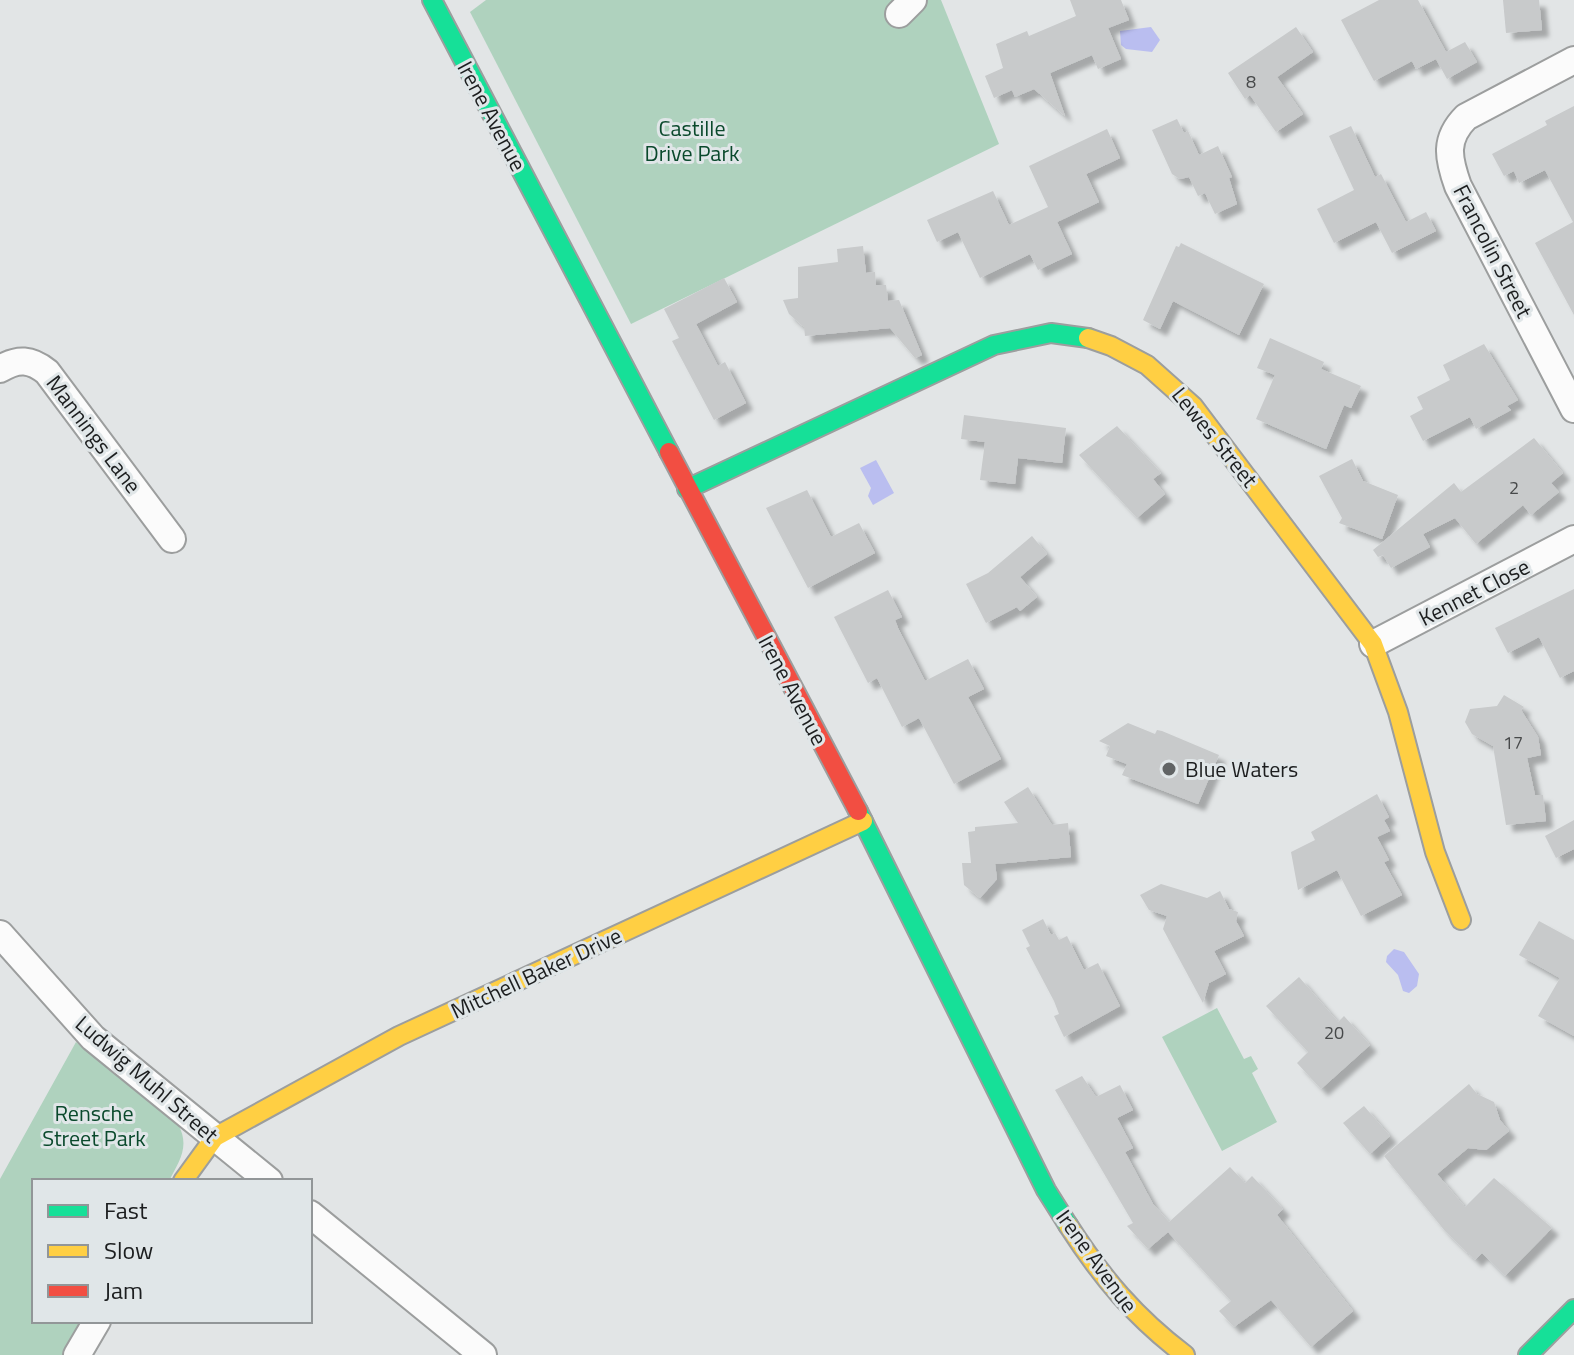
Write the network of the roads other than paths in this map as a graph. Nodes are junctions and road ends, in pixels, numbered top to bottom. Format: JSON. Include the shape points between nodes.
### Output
{"nodes":[{"id":1,"x":432,"y":0,"type":"edge"},
{"id":2,"x":1574,"y":60,"type":"edge"},
{"id":3,"x":0,"y":369,"type":"edge"},
{"id":4,"x":1574,"y":409,"type":"edge"},
{"id":5,"x":687,"y":489,"type":"junction"},
{"id":6,"x":172,"y":539,"type":"dead end"},
{"id":7,"x":1574,"y":539,"type":"edge"},
{"id":8,"x":1373,"y":644,"type":"junction"},
{"id":9,"x":863,"y":821,"type":"junction"},
{"id":10,"x":1461,"y":920,"type":"dead end"},
{"id":11,"x":0,"y":934,"type":"edge"},
{"id":12,"x":215,"y":1137,"type":"junction"},
{"id":13,"x":184,"y":1179,"type":"edge"},
{"id":14,"x":267,"y":1179,"type":"edge"},
{"id":15,"x":312,"y":1216,"type":"edge"},
{"id":16,"x":1574,"y":1309,"type":"edge"},
{"id":17,"x":96,"y":1323,"type":"edge"},
{"id":18,"x":77,"y":1355,"type":"edge"},
{"id":19,"x":483,"y":1355,"type":"edge"},
{"id":20,"x":1185,"y":1355,"type":"edge"},
{"id":21,"x":1528,"y":1355,"type":"edge"}],
"edges":[{"from":1,"to":5,"type":"street","name":"Irene Avenue"},
{"from":2,"to":4,"type":"street","name":"Francolin Street","via":[[1466,117],[1454,129],[1448,148],[1458,186]]},
{"from":3,"to":6,"type":"street","name":"Mannings Lane","via":[[28,361],[47,372]]},
{"from":5,"to":8,"type":"street","name":"Lewes Street","via":[[967,358],[1017,339],[1075,335],[1125,351],[1166,377]]},
{"from":5,"to":9,"type":"street","name":"Irene Avenue"},
{"from":7,"to":8,"type":"street","name":"Kennet Close"},
{"from":8,"to":10,"type":"street","name":"Lewes Street","via":[[1390,677],[1439,869]]},
{"from":9,"to":12,"type":"street","name":"Mitchell Baker Drive","via":[[399,1036]]},
{"from":9,"to":20,"type":"street","name":"Irene Avenue","via":[[1046,1190],[1087,1255],[1141,1321]]},
{"from":11,"to":12,"type":"street","name":"Ludwig Muhl Street","via":[[93,1038]]},
{"from":12,"to":13,"type":"street"},
{"from":12,"to":14,"type":"street","name":"Ludwig Muhl Street"},
{"from":15,"to":19,"type":"street"},
{"from":16,"to":21,"type":"street"},
{"from":17,"to":18,"type":"street"}]}
